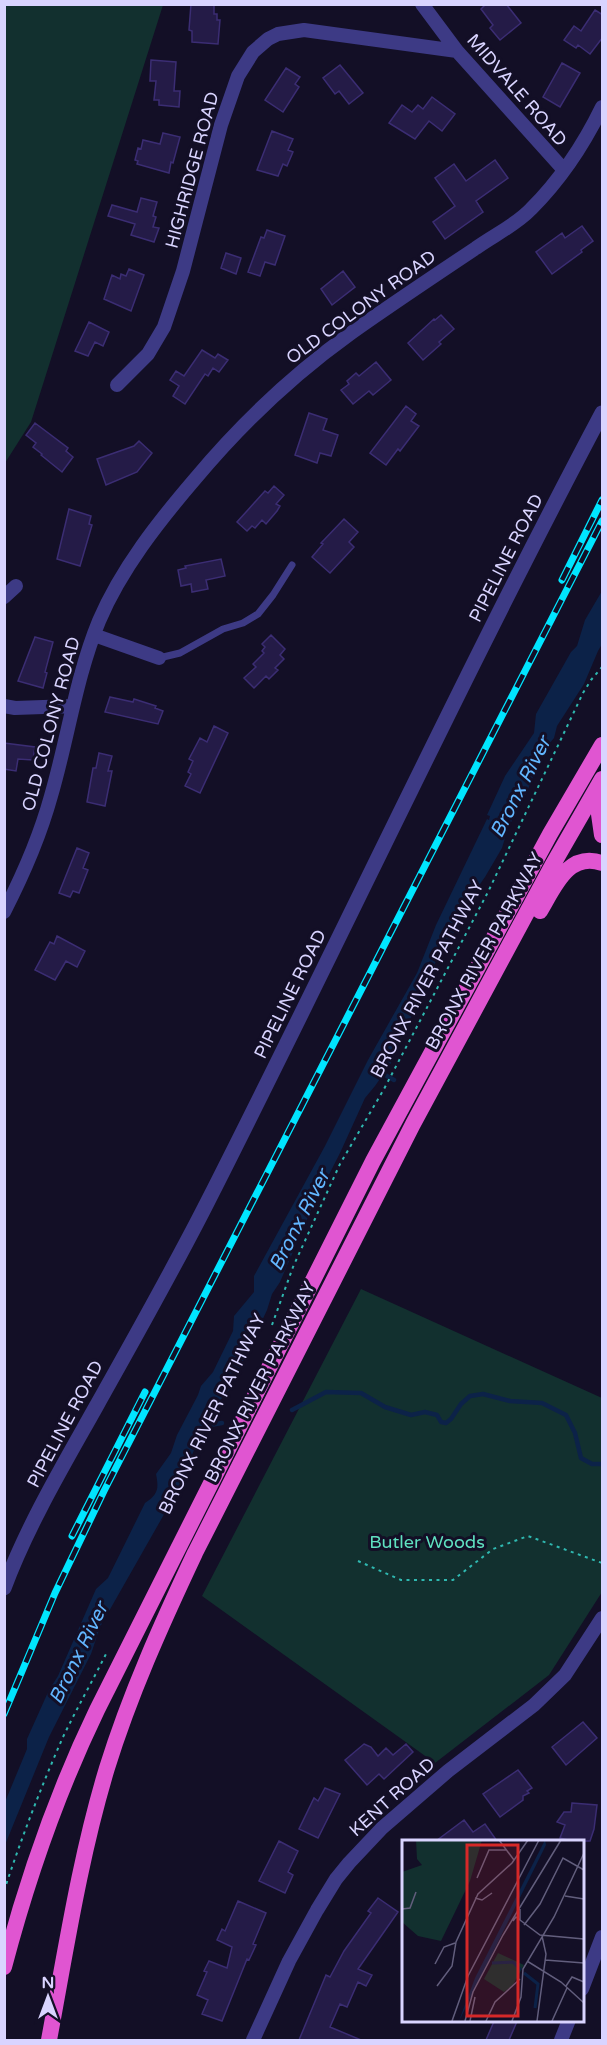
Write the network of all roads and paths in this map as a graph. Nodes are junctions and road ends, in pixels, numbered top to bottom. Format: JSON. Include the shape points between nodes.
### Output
{"nodes":[{"id":1,"x":422,"y":4,"type":"edge"},
{"id":2,"x":457,"y":51,"type":"junction"},
{"id":3,"x":603,"y":107,"type":"edge"},
{"id":4,"x":564,"y":170,"type":"junction"},
{"id":5,"x":117,"y":385,"type":"dead end"},
{"id":6,"x":603,"y":413,"type":"edge"},
{"id":7,"x":292,"y":565,"type":"dead end"},
{"id":8,"x":16,"y":586,"type":"dead end"},
{"id":9,"x":4,"y":597,"type":"edge"},
{"id":10,"x":94,"y":635,"type":"junction"},
{"id":11,"x":159,"y":658,"type":"joint"},
{"id":12,"x":603,"y":667,"type":"edge"},
{"id":13,"x":4,"y":706,"type":"edge"},
{"id":14,"x":72,"y":706,"type":"junction"},
{"id":15,"x":603,"y":745,"type":"edge"},
{"id":16,"x":603,"y":779,"type":"edge"},
{"id":17,"x":603,"y":802,"type":"edge"},
{"id":18,"x":603,"y":835,"type":"edge"},
{"id":19,"x":603,"y":863,"type":"edge"},
{"id":20,"x":4,"y":912,"type":"edge"},
{"id":21,"x":491,"y":980,"type":"junction"},
{"id":22,"x":269,"y":1332,"type":"dead end"},
{"id":23,"x":358,"y":1561,"type":"dead end"},
{"id":24,"x":603,"y":1563,"type":"edge"},
{"id":25,"x":4,"y":1588,"type":"edge"},
{"id":26,"x":603,"y":1618,"type":"edge"},
{"id":27,"x":108,"y":1650,"type":"dead end"},
{"id":28,"x":4,"y":1891,"type":"edge"},
{"id":29,"x":603,"y":1937,"type":"edge"},
{"id":30,"x":4,"y":1967,"type":"edge"},
{"id":31,"x":583,"y":1987,"type":"edge"},
{"id":32,"x":568,"y":2021,"type":"edge"},
{"id":33,"x":49,"y":2040,"type":"edge"},
{"id":34,"x":253,"y":2040,"type":"edge"},
{"id":35,"x":561,"y":2040,"type":"edge"}],
"edges":[{"from":1,"to":2,"type":"street","name":"MIDVALE ROAD"},
{"from":2,"to":4,"type":"street","name":"MIDVALE ROAD"},
{"from":2,"to":5,"type":"street","name":"HIGHRIDGE ROAD","via":[[304,30],[278,34],[253,52],[231,95],[164,327],[148,354]]},
{"from":3,"to":4,"type":"street","name":"OLD COLONY ROAD"},
{"from":4,"to":10,"type":"street","name":"OLD COLONY ROAD","via":[[529,211],[350,333],[261,409],[159,524],[122,578]]},
{"from":6,"to":25,"type":"street","name":"PIPELINE ROAD","via":[[203,1212],[69,1455]]},
{"from":7,"to":11,"type":"lane","via":[[258,614],[180,653]]},
{"from":8,"to":9,"type":"street"},
{"from":10,"to":11,"type":"street"},
{"from":10,"to":14,"type":"street","name":"OLD COLONY ROAD"},
{"from":12,"to":22,"type":"path","name":"BRONX RIVER PATHWAY","via":[[578,704],[488,892],[340,1164],[293,1267]]},
{"from":13,"to":14,"type":"street"},
{"from":14,"to":20,"type":"street","name":"OLD COLONY ROAD","via":[[45,815]]},
{"from":15,"to":30,"type":"highway","name":"BRONX RIVER PARKWAY","via":[[545,842],[378,1152],[97,1710],[41,1839]]},
{"from":16,"to":21,"type":"highway","name":"BRONX RIVER PARKWAY"},
{"from":17,"to":18,"type":"highway","via":[[599,819]]},
{"from":19,"to":21,"type":"highway","via":[[581,861],[564,872],[533,925]]},
{"from":21,"to":33,"type":"highway","name":"BRONX RIVER PARKWAY","via":[[383,1181],[195,1553],[150,1653],[121,1728],[92,1822]]},
{"from":23,"to":24,"type":"path","via":[[401,1580],[453,1580],[493,1549],[528,1536]]},
{"from":26,"to":34,"type":"street","name":"KENT ROAD","via":[[565,1675],[534,1705],[381,1828],[349,1863],[316,1910]]},
{"from":27,"to":28,"type":"path","via":[[55,1757]]},
{"from":29,"to":31,"type":"street"},
{"from":32,"to":35,"type":"street"}]}
